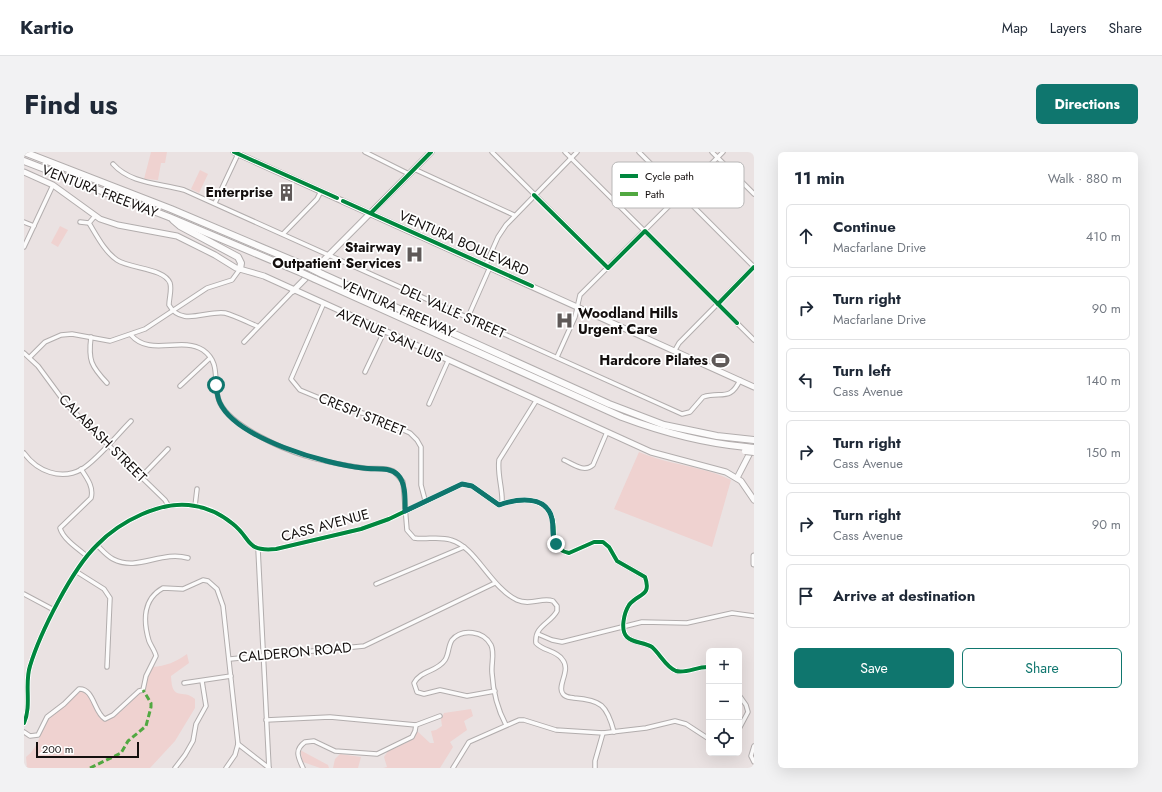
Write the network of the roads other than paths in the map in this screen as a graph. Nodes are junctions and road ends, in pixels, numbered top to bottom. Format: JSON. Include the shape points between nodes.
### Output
{"nodes":[{"id":1,"x":24,"y":152,"type":"edge"},
{"id":2,"x":32,"y":152,"type":"edge"},
{"id":3,"x":365,"y":152,"type":"edge"},
{"id":4,"x":431,"y":152,"type":"edge"},
{"id":5,"x":492,"y":152,"type":"edge"},
{"id":6,"x":565,"y":152,"type":"edge"},
{"id":7,"x":577,"y":152,"type":"edge"},
{"id":8,"x":639,"y":152,"type":"edge"},
{"id":9,"x":712,"y":152,"type":"edge"},
{"id":10,"x":723,"y":152,"type":"edge"},
{"id":11,"x":236,"y":153,"type":"edge"},
{"id":12,"x":717,"y":157,"type":"junction"},
{"id":13,"x":571,"y":158,"type":"junction"},
{"id":14,"x":42,"y":159,"type":"junction"},
{"id":15,"x":24,"y":161,"type":"edge"},
{"id":16,"x":649,"y":162,"type":"edge"},
{"id":17,"x":712,"y":162,"type":"edge"},
{"id":18,"x":722,"y":162,"type":"edge"},
{"id":19,"x":113,"y":164,"type":"dead end"},
{"id":20,"x":414,"y":169,"type":"junction"},
{"id":21,"x":24,"y":172,"type":"edge"},
{"id":22,"x":409,"y":174,"type":"junction"},
{"id":23,"x":744,"y":184,"type":"edge"},
{"id":24,"x":53,"y":185,"type":"junction"},
{"id":25,"x":321,"y":191,"type":"junction"},
{"id":26,"x":754,"y":194,"type":"edge"},
{"id":27,"x":534,"y":195,"type":"junction"},
{"id":28,"x":612,"y":198,"type":"edge"},
{"id":29,"x":215,"y":203,"type":"junction"},
{"id":30,"x":622,"y":208,"type":"edge"},
{"id":31,"x":667,"y":208,"type":"edge"},
{"id":32,"x":695,"y":208,"type":"edge"},
{"id":33,"x":371,"y":213,"type":"junction"},
{"id":34,"x":514,"y":215,"type":"junction"},
{"id":35,"x":95,"y":216,"type":"junction"},
{"id":36,"x":170,"y":217,"type":"junction"},
{"id":37,"x":24,"y":222,"type":"edge"},
{"id":38,"x":80,"y":222,"type":"dead end"},
{"id":39,"x":89,"y":224,"type":"junction"},
{"id":40,"x":34,"y":226,"type":"junction"},
{"id":41,"x":645,"y":231,"type":"junction"},
{"id":42,"x":283,"y":234,"type":"junction"},
{"id":43,"x":24,"y":247,"type":"edge"},
{"id":44,"x":329,"y":255,"type":"junction"},
{"id":45,"x":488,"y":266,"type":"junction"},
{"id":46,"x":754,"y":267,"type":"edge"},
{"id":47,"x":608,"y":268,"type":"junction"},
{"id":48,"x":240,"y":269,"type":"junction"},
{"id":49,"x":293,"y":291,"type":"junction"},
{"id":50,"x":718,"y":304,"type":"junction"},
{"id":51,"x":323,"y":305,"type":"junction"},
{"id":52,"x":576,"y":306,"type":"junction"},
{"id":53,"x":174,"y":311,"type":"junction"},
{"id":54,"x":468,"y":317,"type":"junction"},
{"id":55,"x":257,"y":326,"type":"junction"},
{"id":56,"x":384,"y":332,"type":"junction"},
{"id":57,"x":131,"y":335,"type":"junction"},
{"id":58,"x":91,"y":337,"type":"junction"},
{"id":59,"x":754,"y":340,"type":"edge"},
{"id":60,"x":244,"y":342,"type":"dead end"},
{"id":61,"x":674,"y":350,"type":"junction"},
{"id":62,"x":24,"y":353,"type":"edge"},
{"id":63,"x":30,"y":357,"type":"junction"},
{"id":64,"x":557,"y":357,"type":"junction"},
{"id":65,"x":210,"y":358,"type":"junction"},
{"id":66,"x":448,"y":361,"type":"junction"},
{"id":67,"x":365,"y":372,"type":"dead end"},
{"id":68,"x":740,"y":380,"type":"junction"},
{"id":69,"x":107,"y":383,"type":"dead end"},
{"id":70,"x":180,"y":386,"type":"dead end"},
{"id":71,"x":754,"y":386,"type":"edge"},
{"id":72,"x":536,"y":401,"type":"junction"},
{"id":73,"x":429,"y":404,"type":"dead end"},
{"id":74,"x":131,"y":421,"type":"dead end"},
{"id":75,"x":607,"y":432,"type":"junction"},
{"id":76,"x":753,"y":443,"type":"edge"},
{"id":77,"x":108,"y":444,"type":"junction"},
{"id":78,"x":168,"y":449,"type":"dead end"},
{"id":79,"x":745,"y":449,"type":"junction"},
{"id":80,"x":754,"y":452,"type":"edge"},
{"id":81,"x":24,"y":453,"type":"edge"},
{"id":82,"x":564,"y":460,"type":"dead end"},
{"id":83,"x":81,"y":469,"type":"junction"},
{"id":84,"x":142,"y":476,"type":"junction"},
{"id":85,"x":737,"y":478,"type":"junction"},
{"id":86,"x":197,"y":489,"type":"dead end"},
{"id":87,"x":425,"y":500,"type":"junction"},
{"id":88,"x":754,"y":500,"type":"edge"},
{"id":89,"x":502,"y":504,"type":"junction"},
{"id":90,"x":168,"y":505,"type":"junction"},
{"id":91,"x":195,"y":506,"type":"junction"},
{"id":92,"x":405,"y":511,"type":"junction"},
{"id":93,"x":97,"y":545,"type":"junction"},
{"id":94,"x":464,"y":547,"type":"junction"},
{"id":95,"x":258,"y":549,"type":"junction"},
{"id":96,"x":87,"y":556,"type":"junction"},
{"id":97,"x":754,"y":556,"type":"edge"},
{"id":98,"x":188,"y":558,"type":"dead end"},
{"id":99,"x":754,"y":564,"type":"edge"},
{"id":100,"x":77,"y":572,"type":"junction"},
{"id":101,"x":495,"y":583,"type":"junction"},
{"id":102,"x":376,"y":584,"type":"dead end"},
{"id":103,"x":24,"y":594,"type":"edge"},
{"id":104,"x":54,"y":610,"type":"junction"},
{"id":105,"x":754,"y":616,"type":"edge"},
{"id":106,"x":623,"y":626,"type":"junction"},
{"id":107,"x":538,"y":634,"type":"junction"},
{"id":108,"x":263,"y":656,"type":"junction"},
{"id":109,"x":230,"y":659,"type":"junction"},
{"id":110,"x":107,"y":667,"type":"dead end"},
{"id":111,"x":706,"y":667,"type":"edge"},
{"id":112,"x":231,"y":676,"type":"junction"},
{"id":113,"x":202,"y":681,"type":"junction"},
{"id":114,"x":184,"y":683,"type":"dead end"},
{"id":115,"x":495,"y":691,"type":"junction"},
{"id":116,"x":742,"y":699,"type":"edge"},
{"id":117,"x":748,"y":712,"type":"junction"},
{"id":118,"x":754,"y":714,"type":"edge"},
{"id":119,"x":440,"y":716,"type":"dead end"},
{"id":120,"x":266,"y":720,"type":"junction"},
{"id":121,"x":24,"y":723,"type":"edge"},
{"id":122,"x":742,"y":723,"type":"edge"},
{"id":123,"x":416,"y":725,"type":"junction"},
{"id":124,"x":506,"y":725,"type":"junction"},
{"id":125,"x":24,"y":732,"type":"edge"},
{"id":126,"x":614,"y":732,"type":"junction"},
{"id":127,"x":603,"y":733,"type":"junction"},
{"id":128,"x":706,"y":737,"type":"edge"},
{"id":129,"x":238,"y":744,"type":"junction"},
{"id":130,"x":754,"y":746,"type":"edge"},
{"id":131,"x":754,"y":762,"type":"edge"},
{"id":132,"x":174,"y":768,"type":"edge"},
{"id":133,"x":226,"y":768,"type":"edge"},
{"id":134,"x":269,"y":768,"type":"edge"},
{"id":135,"x":302,"y":768,"type":"edge"},
{"id":136,"x":453,"y":768,"type":"edge"},
{"id":137,"x":595,"y":768,"type":"edge"}],
"edges":[{"from":1,"to":14,"type":"highway","name":"VENTURA FREEWAY"},
{"from":2,"to":14,"type":"highway"},
{"from":3,"to":22,"type":"street"},
{"from":4,"to":20,"type":"street"},
{"from":5,"to":27,"type":"street"},
{"from":6,"to":13,"type":"street"},
{"from":7,"to":13,"type":"street"},
{"from":8,"to":16,"type":"street"},
{"from":9,"to":12,"type":"street"},
{"from":10,"to":12,"type":"street"},
{"from":11,"to":25,"type":"street","name":"VENTURA BOULEVARD"},
{"from":11,"to":29,"type":"street"},
{"from":12,"to":17,"type":"street"},
{"from":12,"to":18,"type":"street"},
{"from":13,"to":27,"type":"street"},
{"from":13,"to":28,"type":"street"},
{"from":14,"to":76,"type":"highway","name":"VENTURA FREEWAY","bridge":true,"via":[[171,209],[308,267],[610,404],[664,425]]},
{"from":15,"to":36,"type":"highway","name":"VENTURA FREEWAY"},
{"from":19,"to":29,"type":"street","name":"DEL VALLE STREET","via":[[140,181],[184,190]]},
{"from":20,"to":22,"type":"street"},
{"from":20,"to":34,"type":"street"},
{"from":21,"to":24,"type":"street","name":"AVENUE SAN LUIS"},
{"from":22,"to":33,"type":"street"},
{"from":23,"to":26,"type":"street"},
{"from":24,"to":35,"type":"street","name":"AVENUE SAN LUIS"},
{"from":24,"to":40,"type":"street"},
{"from":25,"to":33,"type":"street","name":"VENTURA BOULEVARD"},
{"from":25,"to":42,"type":"street","via":[[317,200]]},
{"from":27,"to":34,"type":"street"},
{"from":27,"to":47,"type":"street"},
{"from":29,"to":42,"type":"street","name":"DEL VALLE STREET"},
{"from":30,"to":41,"type":"street"},
{"from":31,"to":41,"type":"street"},
{"from":32,"to":46,"type":"street"},
{"from":33,"to":44,"type":"street"},
{"from":33,"to":45,"type":"street","name":"VENTURA BOULEVARD"},
{"from":34,"to":45,"type":"street","via":[[498,237]]},
{"from":35,"to":39,"type":"street"},
{"from":35,"to":48,"type":"street","name":"AVENUE SAN LUIS","via":[[118,225],[177,236]]},
{"from":36,"to":48,"type":"highway","via":[[180,226],[238,257],[242,263]]},
{"from":36,"to":79,"type":"highway","name":"VENTURA FREEWAY","bridge":true,"via":[[302,273],[622,418],[660,432]]},
{"from":37,"to":40,"type":"street"},
{"from":38,"to":39,"type":"street"},
{"from":39,"to":53,"type":"street","via":[[105,248],[117,260],[165,277],[171,289],[169,305]]},
{"from":40,"to":43,"type":"street"},
{"from":41,"to":47,"type":"street"},
{"from":41,"to":50,"type":"street"},
{"from":42,"to":44,"type":"street","name":"DEL VALLE STREET"},
{"from":44,"to":49,"type":"street"},
{"from":44,"to":54,"type":"street","name":"DEL VALLE STREET"},
{"from":45,"to":52,"type":"street","name":"VENTURA BOULEVARD"},
{"from":45,"to":54,"type":"street"},
{"from":46,"to":50,"type":"street"},
{"from":47,"to":52,"type":"street","via":[[580,295]]},
{"from":48,"to":49,"type":"street","name":"AVENUE SAN LUIS","via":[[259,274]]},
{"from":48,"to":53,"type":"street","via":[[232,280],[207,288]]},
{"from":49,"to":51,"type":"street","name":"AVENUE SAN LUIS"},
{"from":49,"to":55,"type":"street"},
{"from":50,"to":59,"type":"street"},
{"from":50,"to":61,"type":"street"},
{"from":51,"to":56,"type":"street","name":"AVENUE SAN LUIS"},
{"from":51,"to":87,"type":"street","name":"CRESPI STREET","via":[[291,376],[293,384],[300,390],[346,409],[370,415],[410,433],[421,448],[421,485]]},
{"from":52,"to":61,"type":"street","name":"VENTURA BOULEVARD"},
{"from":52,"to":64,"type":"street","via":[[575,317]]},
{"from":53,"to":55,"type":"street","via":[[186,316],[225,313]]},
{"from":53,"to":57,"type":"street"},
{"from":54,"to":64,"type":"street","name":"DEL VALLE STREET"},
{"from":55,"to":60,"type":"street"},
{"from":56,"to":66,"type":"street","name":"AVENUE SAN LUIS"},
{"from":56,"to":67,"type":"street"},
{"from":57,"to":58,"type":"street","via":[[110,341]]},
{"from":57,"to":65,"type":"street","via":[[136,341],[152,346],[190,345]]},
{"from":58,"to":63,"type":"street","via":[[72,334],[50,338]]},
{"from":58,"to":69,"type":"street","via":[[89,354],[92,366]]},
{"from":61,"to":68,"type":"street","name":"VENTURA BOULEVARD"},
{"from":62,"to":63,"type":"street","name":"CALABASH STREET"},
{"from":63,"to":77,"type":"street","name":"CALABASH STREET","via":[[66,404]]},
{"from":64,"to":68,"type":"street","name":"DEL VALLE STREET","via":[[682,414],[690,412],[703,397],[731,394]]},
{"from":65,"to":70,"type":"street"},
{"from":65,"to":92,"type":"street","via":[[217,372],[217,394],[220,404],[240,425],[306,456],[364,468],[392,470],[403,482]]},
{"from":66,"to":72,"type":"street","name":"AVENUE SAN LUIS"},
{"from":66,"to":73,"type":"street"},
{"from":68,"to":71,"type":"street","name":"VENTURA BOULEVARD"},
{"from":72,"to":75,"type":"street","name":"AVENUE SAN LUIS"},
{"from":72,"to":89,"type":"street","via":[[499,460]]},
{"from":74,"to":77,"type":"street"},
{"from":75,"to":82,"type":"street","via":[[589,469],[583,469]]},
{"from":75,"to":85,"type":"street","name":"AVENUE SAN LUIS","via":[[651,452],[720,469]]},
{"from":76,"to":79,"type":"highway","name":"VENTURA FREEWAY","bridge":true},
{"from":76,"to":85,"type":"street"},
{"from":77,"to":83,"type":"street"},
{"from":77,"to":84,"type":"street","name":"CALABASH STREET"},
{"from":78,"to":84,"type":"street"},
{"from":79,"to":80,"type":"highway","bridge":true},
{"from":81,"to":83,"type":"street","via":[[29,460],[46,472],[62,474]]},
{"from":83,"to":96,"type":"street","via":[[92,487],[91,498],[60,528],[72,544]]},
{"from":84,"to":90,"type":"street","name":"CALABASH STREET"},
{"from":85,"to":88,"type":"street","name":"AVENUE SAN LUIS"},
{"from":86,"to":91,"type":"street"},
{"from":87,"to":89,"type":"street","name":"CASS AVENUE","via":[[462,484],[472,486],[499,505]]},
{"from":87,"to":92,"type":"street","name":"CASS AVENUE"},
{"from":89,"to":106,"type":"street","via":[[535,500],[544,506],[552,518],[553,538],[560,549],[569,553],[594,542],[603,542],[617,561],[643,574],[647,584],[646,590],[628,607]]},
{"from":90,"to":91,"type":"street"},
{"from":90,"to":93,"type":"street","via":[[140,516],[110,533]]},
{"from":91,"to":95,"type":"street","via":[[221,516],[233,524],[251,546]]},
{"from":92,"to":94,"type":"street","via":[[406,530],[414,538],[443,538],[458,542]]},
{"from":92,"to":95,"type":"street","name":"CASS AVENUE","via":[[351,532],[276,549]]},
{"from":93,"to":96,"type":"street"},
{"from":93,"to":98,"type":"street","via":[[110,557],[123,562],[139,563],[171,555]]},
{"from":94,"to":101,"type":"street"},
{"from":94,"to":102,"type":"street"},
{"from":95,"to":108,"type":"street"},
{"from":96,"to":100,"type":"street"},
{"from":97,"to":99,"type":"street"},
{"from":100,"to":104,"type":"street"},
{"from":100,"to":110,"type":"street","via":[[104,589],[110,598]]},
{"from":101,"to":107,"type":"street","via":[[516,600],[550,600],[555,603],[555,614],[543,623]]},
{"from":101,"to":108,"type":"street","name":"CALDERON ROAD","via":[[364,646]]},
{"from":103,"to":104,"type":"street"},
{"from":104,"to":121,"type":"street","via":[[30,666]]},
{"from":105,"to":106,"type":"street","via":[[732,613],[687,623],[648,622]]},
{"from":106,"to":107,"type":"street","via":[[562,642]]},
{"from":106,"to":111,"type":"street","via":[[627,637],[654,649],[676,671]]},
{"from":107,"to":126,"type":"street","via":[[536,643],[564,661],[566,670],[561,688],[563,694],[567,697],[599,702],[610,719]]},
{"from":108,"to":109,"type":"street","name":"CALDERON ROAD"},
{"from":108,"to":120,"type":"street"},
{"from":109,"to":112,"type":"street"},
{"from":109,"to":125,"type":"street","name":"CALDERON ROAD","via":[[223,606],[213,584],[203,580],[183,590],[163,588],[149,602],[145,612],[149,639],[156,656],[146,676],[143,690],[105,719],[91,697],[79,689],[47,716],[38,735],[30,736]]},
{"from":112,"to":113,"type":"street"},
{"from":112,"to":129,"type":"street"},
{"from":113,"to":114,"type":"street"},
{"from":113,"to":132,"type":"street","via":[[206,706],[196,724],[193,741]]},
{"from":115,"to":115,"type":"street","via":[[467,696],[440,690],[424,694],[417,692],[414,683],[425,672],[441,664],[448,655],[452,640],[463,633],[471,632],[491,645]]},
{"from":115,"to":124,"type":"street","via":[[499,711]]},
{"from":116,"to":117,"type":"street"},
{"from":117,"to":118,"type":"street"},
{"from":117,"to":122,"type":"street"},
{"from":119,"to":123,"type":"street"},
{"from":120,"to":123,"type":"street","via":[[330,717]]},
{"from":120,"to":134,"type":"street"},
{"from":123,"to":135,"type":"street","via":[[412,737],[377,754],[335,751],[314,741],[305,742],[297,756]]},
{"from":124,"to":127,"type":"street","via":[[524,720],[556,730]]},
{"from":124,"to":136,"type":"street","via":[[469,742]]},
{"from":126,"to":127,"type":"street"},
{"from":126,"to":128,"type":"street","via":[[675,721],[686,724]]},
{"from":127,"to":137,"type":"street"},
{"from":129,"to":133,"type":"street","via":[[235,755]]},
{"from":129,"to":134,"type":"street"},
{"from":130,"to":131,"type":"street","via":[[751,756]]}]}
